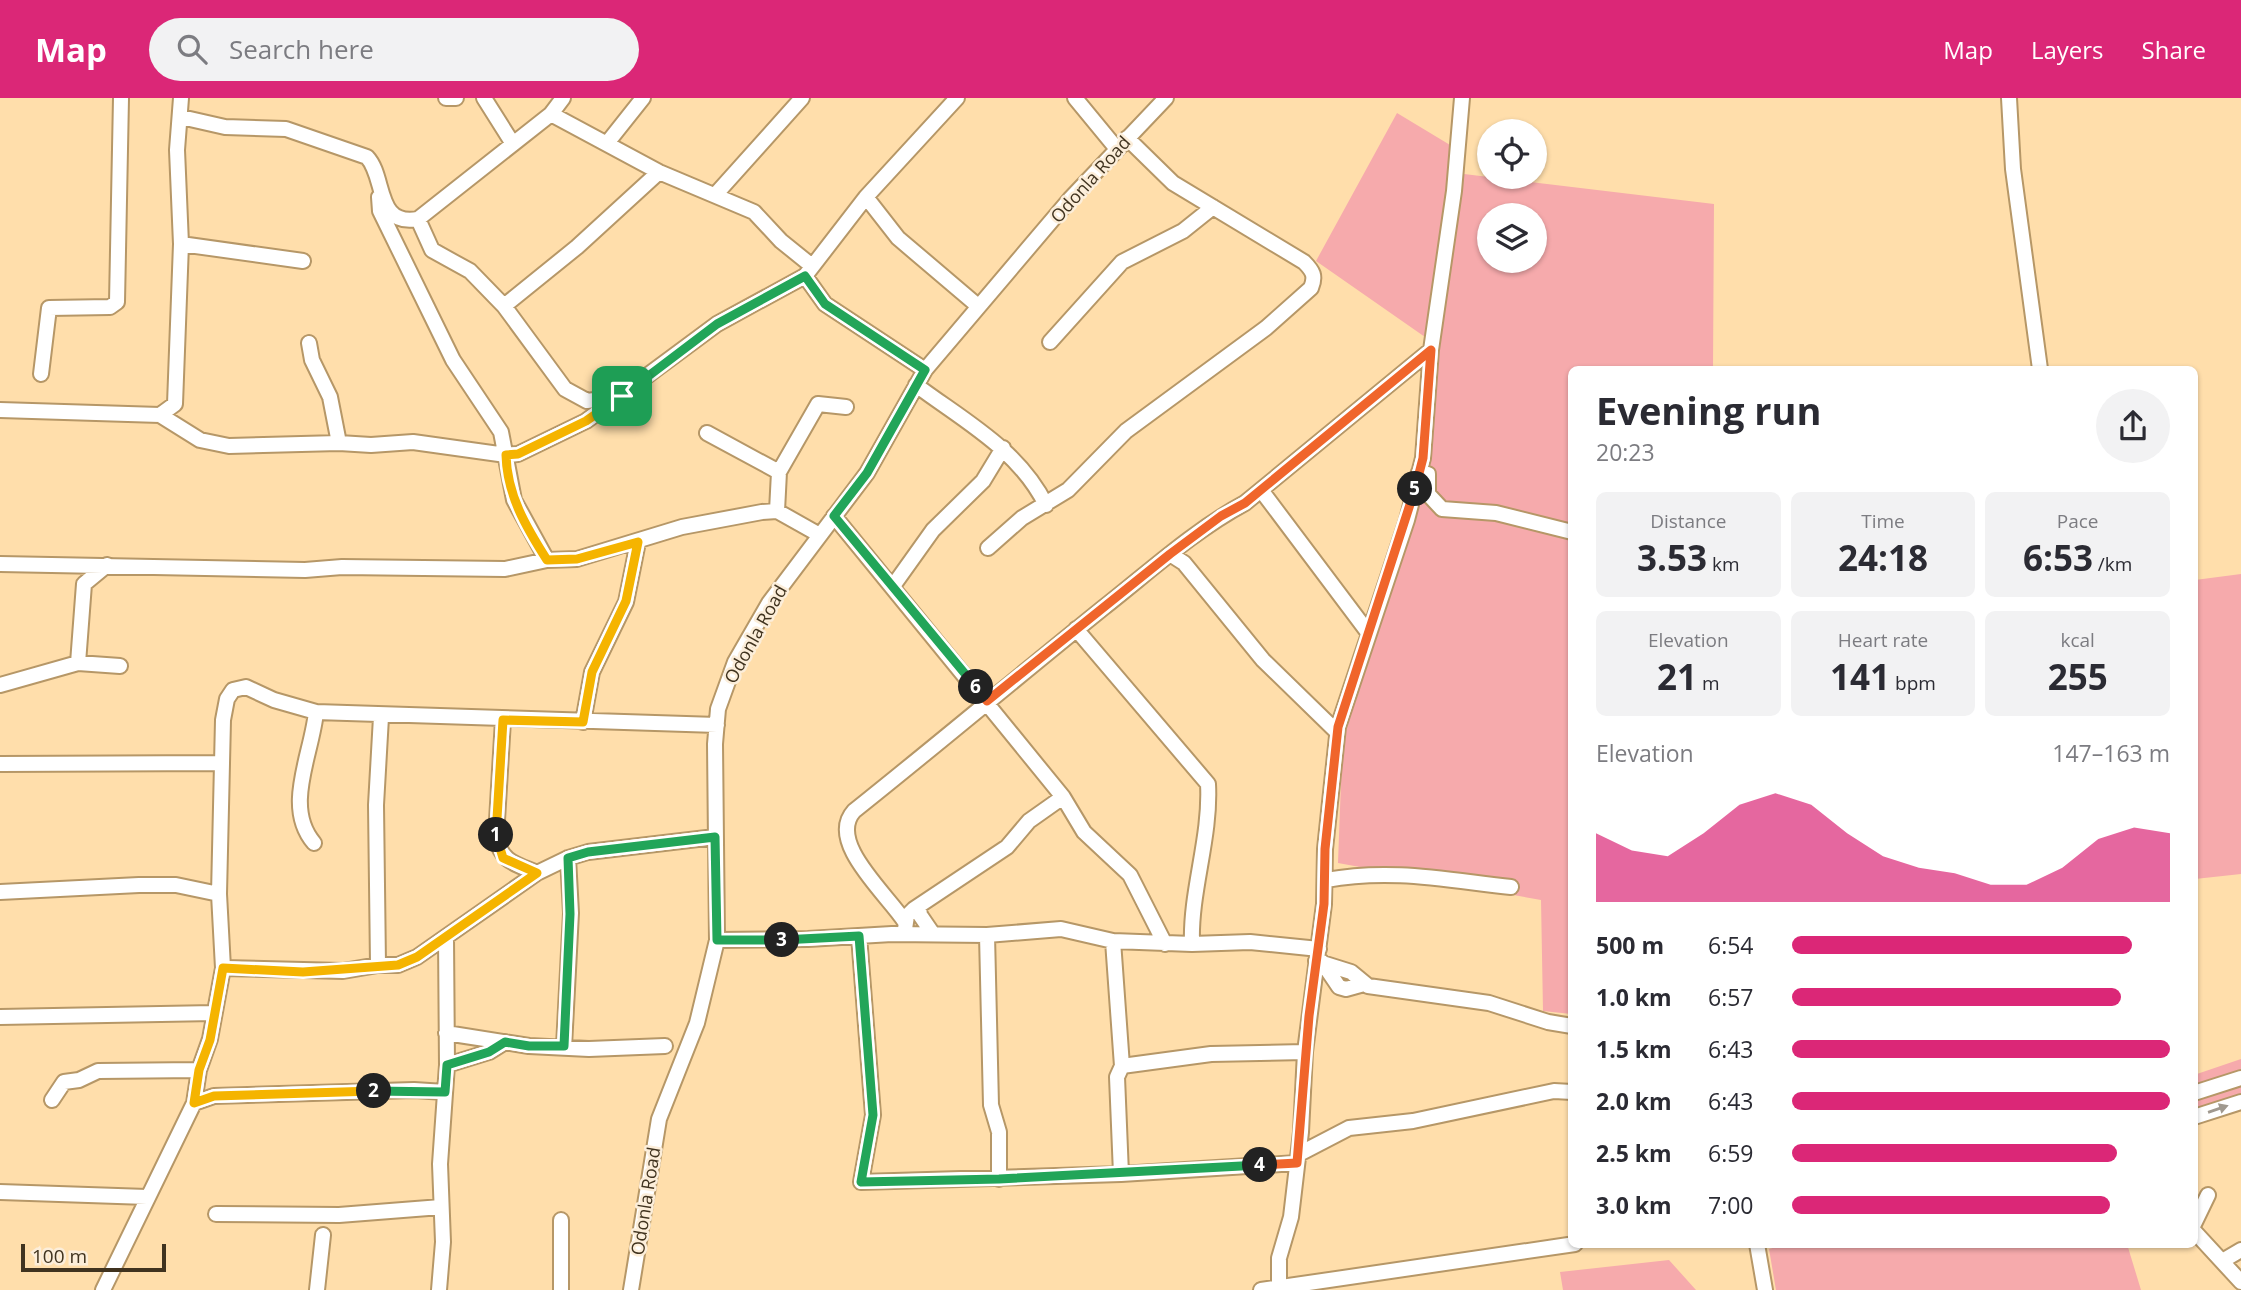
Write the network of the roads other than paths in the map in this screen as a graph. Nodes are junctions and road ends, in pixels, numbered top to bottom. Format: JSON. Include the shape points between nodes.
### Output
{"nodes":[{"id":1,"x":121,"y":98,"type":"edge"},
{"id":2,"x":181,"y":98,"type":"edge"},
{"id":3,"x":446,"y":98,"type":"edge"},
{"id":4,"x":456,"y":98,"type":"edge"},
{"id":5,"x":484,"y":98,"type":"edge"},
{"id":6,"x":563,"y":98,"type":"edge"},
{"id":7,"x":643,"y":98,"type":"edge"},
{"id":8,"x":802,"y":98,"type":"edge"},
{"id":9,"x":957,"y":98,"type":"edge"},
{"id":10,"x":1075,"y":98,"type":"edge"},
{"id":11,"x":1166,"y":98,"type":"edge"},
{"id":12,"x":1462,"y":98,"type":"edge"},
{"id":13,"x":2009,"y":98,"type":"edge"},
{"id":14,"x":551,"y":114,"type":"junction"},
{"id":15,"x":181,"y":117,"type":"junction"},
{"id":16,"x":608,"y":142,"type":"junction"},
{"id":17,"x":513,"y":144,"type":"junction"},
{"id":18,"x":1122,"y":144,"type":"junction"},
{"id":19,"x":659,"y":172,"type":"junction"},
{"id":20,"x":379,"y":192,"type":"junction"},
{"id":21,"x":716,"y":194,"type":"junction"},
{"id":22,"x":866,"y":197,"type":"junction"},
{"id":23,"x":1213,"y":207,"type":"junction"},
{"id":24,"x":418,"y":219,"type":"junction"},
{"id":25,"x":181,"y":244,"type":"junction"},
{"id":26,"x":303,"y":261,"type":"dead end"},
{"id":27,"x":808,"y":271,"type":"junction"},
{"id":28,"x":504,"y":306,"type":"junction"},
{"id":29,"x":978,"y":306,"type":"junction"},
{"id":30,"x":1050,"y":342,"type":"dead end"},
{"id":31,"x":309,"y":343,"type":"dead end"},
{"id":32,"x":1431,"y":350,"type":"junction"},
{"id":33,"x":2040,"y":366,"type":"edge"},
{"id":34,"x":925,"y":370,"type":"junction"},
{"id":35,"x":41,"y":374,"type":"dead end"},
{"id":36,"x":916,"y":385,"type":"junction"},
{"id":37,"x":622,"y":396,"type":"junction"},
{"id":38,"x":175,"y":404,"type":"junction"},
{"id":39,"x":846,"y":407,"type":"dead end"},
{"id":40,"x":0,"y":410,"type":"edge"},
{"id":41,"x":160,"y":415,"type":"junction"},
{"id":42,"x":179,"y":424,"type":"junction"},
{"id":43,"x":707,"y":433,"type":"dead end"},
{"id":44,"x":339,"y":443,"type":"junction"},
{"id":45,"x":1003,"y":448,"type":"junction"},
{"id":46,"x":506,"y":455,"type":"junction"},
{"id":47,"x":779,"y":472,"type":"junction"},
{"id":48,"x":1419,"y":472,"type":"junction"},
{"id":49,"x":1261,"y":490,"type":"junction"},
{"id":50,"x":1046,"y":505,"type":"junction"},
{"id":51,"x":777,"y":511,"type":"junction"},
{"id":52,"x":834,"y":516,"type":"junction"},
{"id":53,"x":1568,"y":531,"type":"edge"},
{"id":54,"x":818,"y":534,"type":"junction"},
{"id":55,"x":638,"y":542,"type":"junction"},
{"id":56,"x":988,"y":548,"type":"dead end"},
{"id":57,"x":1170,"y":554,"type":"junction"},
{"id":58,"x":547,"y":560,"type":"junction"},
{"id":59,"x":0,"y":564,"type":"edge"},
{"id":60,"x":107,"y":565,"type":"junction"},
{"id":61,"x":893,"y":586,"type":"junction"},
{"id":62,"x":1076,"y":629,"type":"junction"},
{"id":63,"x":1367,"y":631,"type":"junction"},
{"id":64,"x":78,"y":663,"type":"junction"},
{"id":65,"x":120,"y":666,"type":"dead end"},
{"id":66,"x":0,"y":685,"type":"edge"},
{"id":67,"x":987,"y":701,"type":"junction"},
{"id":68,"x":316,"y":712,"type":"junction"},
{"id":69,"x":381,"y":717,"type":"junction"},
{"id":70,"x":503,"y":720,"type":"junction"},
{"id":71,"x":583,"y":722,"type":"junction"},
{"id":72,"x":717,"y":724,"type":"junction"},
{"id":73,"x":1337,"y":732,"type":"junction"},
{"id":74,"x":222,"y":763,"type":"junction"},
{"id":75,"x":0,"y":764,"type":"edge"},
{"id":76,"x":1063,"y":797,"type":"junction"},
{"id":77,"x":715,"y":837,"type":"junction"},
{"id":78,"x":314,"y":843,"type":"dead end"},
{"id":79,"x":568,"y":858,"type":"junction"},
{"id":80,"x":537,"y":873,"type":"junction"},
{"id":81,"x":1326,"y":880,"type":"junction"},
{"id":82,"x":1511,"y":887,"type":"dead end"},
{"id":83,"x":0,"y":892,"type":"edge"},
{"id":84,"x":219,"y":894,"type":"junction"},
{"id":85,"x":893,"y":902,"type":"junction"},
{"id":86,"x":917,"y":908,"type":"junction"},
{"id":87,"x":905,"y":928,"type":"junction"},
{"id":88,"x":933,"y":934,"type":"junction"},
{"id":89,"x":987,"y":935,"type":"junction"},
{"id":90,"x":859,"y":936,"type":"junction"},
{"id":91,"x":446,"y":937,"type":"junction"},
{"id":92,"x":717,"y":940,"type":"junction"},
{"id":93,"x":1113,"y":941,"type":"junction"},
{"id":94,"x":1165,"y":944,"type":"junction"},
{"id":95,"x":1192,"y":944,"type":"junction"},
{"id":96,"x":1319,"y":957,"type":"junction"},
{"id":97,"x":378,"y":965,"type":"junction"},
{"id":98,"x":223,"y":968,"type":"junction"},
{"id":99,"x":214,"y":1013,"type":"junction"},
{"id":100,"x":0,"y":1017,"type":"edge"},
{"id":101,"x":1568,"y":1026,"type":"edge"},
{"id":102,"x":446,"y":1032,"type":"junction"},
{"id":103,"x":505,"y":1042,"type":"junction"},
{"id":104,"x":665,"y":1045,"type":"dead end"},
{"id":105,"x":564,"y":1046,"type":"junction"},
{"id":106,"x":1305,"y":1052,"type":"junction"},
{"id":107,"x":447,"y":1065,"type":"junction"},
{"id":108,"x":1122,"y":1066,"type":"junction"},
{"id":109,"x":199,"y":1070,"type":"junction"},
{"id":110,"x":2241,"y":1078,"type":"edge"},
{"id":111,"x":445,"y":1092,"type":"junction"},
{"id":112,"x":1568,"y":1092,"type":"edge"},
{"id":113,"x":2198,"y":1092,"type":"edge"},
{"id":114,"x":52,"y":1100,"type":"dead end"},
{"id":115,"x":2241,"y":1102,"type":"edge"},
{"id":116,"x":194,"y":1103,"type":"junction"},
{"id":117,"x":2198,"y":1116,"type":"edge"},
{"id":118,"x":1301,"y":1132,"type":"junction"},
{"id":119,"x":1315,"y":1143,"type":"junction"},
{"id":120,"x":1298,"y":1158,"type":"junction"},
{"id":121,"x":1121,"y":1174,"type":"junction"},
{"id":122,"x":999,"y":1179,"type":"junction"},
{"id":123,"x":0,"y":1192,"type":"edge"},
{"id":124,"x":2208,"y":1195,"type":"dead end"},
{"id":125,"x":147,"y":1197,"type":"junction"},
{"id":126,"x":441,"y":1207,"type":"junction"},
{"id":127,"x":216,"y":1214,"type":"dead end"},
{"id":128,"x":339,"y":1215,"type":"junction"},
{"id":129,"x":313,"y":1216,"type":"junction"},
{"id":130,"x":2198,"y":1216,"type":"edge"},
{"id":131,"x":561,"y":1220,"type":"dead end"},
{"id":132,"x":323,"y":1235,"type":"junction"},
{"id":133,"x":2198,"y":1235,"type":"edge"},
{"id":134,"x":1568,"y":1245,"type":"edge"},
{"id":135,"x":1758,"y":1248,"type":"edge"},
{"id":136,"x":2241,"y":1250,"type":"edge"},
{"id":137,"x":2224,"y":1260,"type":"junction"},
{"id":138,"x":2241,"y":1282,"type":"edge"},
{"id":139,"x":1279,"y":1288,"type":"junction"},
{"id":140,"x":103,"y":1290,"type":"edge"},
{"id":141,"x":317,"y":1290,"type":"edge"},
{"id":142,"x":439,"y":1290,"type":"edge"},
{"id":143,"x":561,"y":1290,"type":"edge"},
{"id":144,"x":631,"y":1290,"type":"edge"},
{"id":145,"x":1261,"y":1290,"type":"edge"},
{"id":146,"x":1765,"y":1290,"type":"edge"}],
"edges":[{"from":1,"to":35,"type":"street","via":[[117,302],[110,307],[49,308]]},
{"from":2,"to":15,"type":"street"},
{"from":3,"to":4,"type":"street"},
{"from":5,"to":17,"type":"street"},
{"from":6,"to":14,"type":"street"},
{"from":7,"to":16,"type":"street"},
{"from":8,"to":21,"type":"street"},
{"from":9,"to":22,"type":"street"},
{"from":10,"to":18,"type":"street"},
{"from":11,"to":18,"type":"street","name":"Odonla Road"},
{"from":12,"to":32,"type":"street"},
{"from":13,"to":33,"type":"street","via":[[2013,169]]},
{"from":14,"to":16,"type":"street"},
{"from":14,"to":17,"type":"street"},
{"from":15,"to":20,"type":"street","via":[[225,127],[286,129],[347,149],[371,161]]},
{"from":15,"to":25,"type":"street","via":[[177,150]]},
{"from":16,"to":19,"type":"street"},
{"from":17,"to":24,"type":"street"},
{"from":18,"to":23,"type":"street"},
{"from":18,"to":29,"type":"street","name":"Odonla Road"},
{"from":19,"to":21,"type":"street"},
{"from":19,"to":28,"type":"street"},
{"from":20,"to":24,"type":"street","via":[[396,216],[406,221]]},
{"from":20,"to":46,"type":"street","via":[[380,211],[453,359],[501,432]]},
{"from":21,"to":27,"type":"street","via":[[758,215]]},
{"from":22,"to":27,"type":"street"},
{"from":22,"to":29,"type":"street","via":[[898,238]]},
{"from":23,"to":30,"type":"street","via":[[1183,231],[1122,262]]},
{"from":23,"to":50,"type":"street","via":[[1304,262],[1315,279],[1311,288],[1266,328],[1126,431],[1068,490]]},
{"from":24,"to":28,"type":"street","via":[[432,250],[470,271]]},
{"from":25,"to":26,"type":"street"},
{"from":25,"to":38,"type":"street"},
{"from":27,"to":34,"type":"street","via":[[825,304]]},
{"from":27,"to":37,"type":"street","via":[[717,324]]},
{"from":28,"to":37,"type":"street","via":[[575,397],[587,401]]},
{"from":29,"to":34,"type":"street","name":"Odonla Road"},
{"from":31,"to":44,"type":"street","via":[[330,397]]},
{"from":32,"to":48,"type":"street"},
{"from":32,"to":49,"type":"street"},
{"from":34,"to":36,"type":"street","name":"Odonla Road"},
{"from":36,"to":45,"type":"street"},
{"from":36,"to":52,"type":"street","name":"Odonla Road","via":[[867,473]]},
{"from":37,"to":46,"type":"street","via":[[586,421],[518,454]]},
{"from":38,"to":41,"type":"street"},
{"from":38,"to":42,"type":"street"},
{"from":39,"to":47,"type":"street","via":[[818,404]]},
{"from":40,"to":41,"type":"street"},
{"from":41,"to":42,"type":"street"},
{"from":42,"to":44,"type":"street","via":[[200,440],[229,446]]},
{"from":43,"to":47,"type":"street"},
{"from":44,"to":46,"type":"street","via":[[434,443]]},
{"from":45,"to":50,"type":"street","via":[[1030,477]]},
{"from":45,"to":61,"type":"street","via":[[983,481],[933,530]]},
{"from":46,"to":58,"type":"street","via":[[514,500]]},
{"from":47,"to":51,"type":"street"},
{"from":48,"to":53,"type":"street","via":[[1428,474],[1428,494],[1442,509],[1496,513]]},
{"from":48,"to":63,"type":"street","via":[[1407,520]]},
{"from":49,"to":57,"type":"street"},
{"from":49,"to":63,"type":"street"},
{"from":50,"to":56,"type":"street"},
{"from":51,"to":54,"type":"street"},
{"from":51,"to":55,"type":"street","via":[[682,527]]},
{"from":52,"to":54,"type":"street","name":"Odonla Road"},
{"from":52,"to":61,"type":"street"},
{"from":54,"to":72,"type":"street","name":"Odonla Road","via":[[769,603],[735,662]]},
{"from":55,"to":58,"type":"street","via":[[577,559]]},
{"from":55,"to":71,"type":"street","via":[[626,601],[592,672]]},
{"from":57,"to":62,"type":"street"},
{"from":57,"to":73,"type":"street","via":[[1184,563],[1263,660]]},
{"from":58,"to":60,"type":"street","via":[[492,569]]},
{"from":59,"to":60,"type":"street"},
{"from":60,"to":64,"type":"street","via":[[84,584]]},
{"from":61,"to":67,"type":"street"},
{"from":62,"to":67,"type":"street"},
{"from":62,"to":95,"type":"street","via":[[1208,784]]},
{"from":63,"to":73,"type":"street"},
{"from":64,"to":65,"type":"street"},
{"from":64,"to":66,"type":"street"},
{"from":67,"to":76,"type":"street"},
{"from":67,"to":85,"type":"street","via":[[848,818],[845,829],[851,850]]},
{"from":68,"to":69,"type":"street"},
{"from":68,"to":74,"type":"street","via":[[274,701],[246,687],[233,690],[223,720]]},
{"from":68,"to":78,"type":"street","via":[[300,817]]},
{"from":69,"to":70,"type":"street"},
{"from":69,"to":97,"type":"street","via":[[376,805]]},
{"from":70,"to":71,"type":"street"},
{"from":70,"to":80,"type":"street","via":[[498,850],[508,862]]},
{"from":71,"to":72,"type":"street"},
{"from":72,"to":77,"type":"street","name":"Odonla Road"},
{"from":73,"to":81,"type":"street"},
{"from":74,"to":75,"type":"street"},
{"from":74,"to":84,"type":"street"},
{"from":76,"to":86,"type":"street","via":[[1029,821],[1007,847]]},
{"from":76,"to":94,"type":"street","via":[[1084,832],[1130,876]]},
{"from":77,"to":79,"type":"street"},
{"from":77,"to":92,"type":"street","name":"Odonla Road"},
{"from":79,"to":80,"type":"street"},
{"from":79,"to":105,"type":"street"},
{"from":80,"to":91,"type":"street"},
{"from":81,"to":82,"type":"street","via":[[1394,873]]},
{"from":81,"to":96,"type":"street"},
{"from":83,"to":84,"type":"street","via":[[139,884]]},
{"from":84,"to":98,"type":"street"},
{"from":85,"to":86,"type":"street"},
{"from":85,"to":87,"type":"street"},
{"from":86,"to":87,"type":"street"},
{"from":86,"to":88,"type":"street"},
{"from":87,"to":88,"type":"street"},
{"from":87,"to":90,"type":"street"},
{"from":88,"to":89,"type":"street"},
{"from":89,"to":93,"type":"street","via":[[1061,929]]},
{"from":89,"to":122,"type":"street","via":[[991,1105],[999,1132]]},
{"from":90,"to":92,"type":"street"},
{"from":90,"to":122,"type":"street","via":[[873,1115],[861,1182]]},
{"from":91,"to":97,"type":"street","via":[[407,962]]},
{"from":91,"to":102,"type":"street"},
{"from":92,"to":144,"type":"street","name":"Odonla Road","via":[[697,1023],[659,1119]]},
{"from":93,"to":94,"type":"street"},
{"from":93,"to":108,"type":"street"},
{"from":94,"to":95,"type":"street"},
{"from":95,"to":96,"type":"street","via":[[1250,942]]},
{"from":96,"to":101,"type":"street","via":[[1351,972],[1364,984],[1489,1003]]},
{"from":96,"to":106,"type":"street"},
{"from":97,"to":98,"type":"street","via":[[343,971]]},
{"from":98,"to":99,"type":"street"},
{"from":99,"to":100,"type":"street"},
{"from":99,"to":109,"type":"street"},
{"from":102,"to":103,"type":"street"},
{"from":102,"to":107,"type":"street"},
{"from":103,"to":105,"type":"street"},
{"from":103,"to":107,"type":"street"},
{"from":104,"to":105,"type":"street"},
{"from":106,"to":108,"type":"street","via":[[1211,1054]]},
{"from":106,"to":118,"type":"street"},
{"from":107,"to":111,"type":"street"},
{"from":108,"to":121,"type":"street","via":[[1117,1077]]},
{"from":109,"to":114,"type":"street","via":[[98,1072],[64,1082]]},
{"from":109,"to":116,"type":"street"},
{"from":110,"to":113,"type":"street"},
{"from":111,"to":116,"type":"street","via":[[214,1096]]},
{"from":111,"to":126,"type":"street"},
{"from":112,"to":119,"type":"street","via":[[1553,1091],[1413,1121],[1349,1128]]},
{"from":117,"to":115,"type":"street","one_way":true},
{"from":116,"to":125,"type":"street"},
{"from":118,"to":119,"type":"street"},
{"from":118,"to":120,"type":"street"},
{"from":119,"to":120,"type":"street"},
{"from":120,"to":121,"type":"street"},
{"from":120,"to":139,"type":"street","via":[[1291,1217],[1279,1258]]},
{"from":121,"to":122,"type":"street"},
{"from":123,"to":125,"type":"street"},
{"from":124,"to":130,"type":"street"},
{"from":125,"to":140,"type":"street"},
{"from":126,"to":128,"type":"street"},
{"from":126,"to":142,"type":"street"},
{"from":127,"to":129,"type":"street"},
{"from":128,"to":129,"type":"street"},
{"from":128,"to":132,"type":"street"},
{"from":129,"to":132,"type":"street"},
{"from":131,"to":143,"type":"street"},
{"from":132,"to":141,"type":"street"},
{"from":133,"to":137,"type":"street"},
{"from":134,"to":139,"type":"street"},
{"from":135,"to":146,"type":"street"},
{"from":136,"to":137,"type":"street"},
{"from":137,"to":138,"type":"street"},
{"from":139,"to":145,"type":"street"}]}
